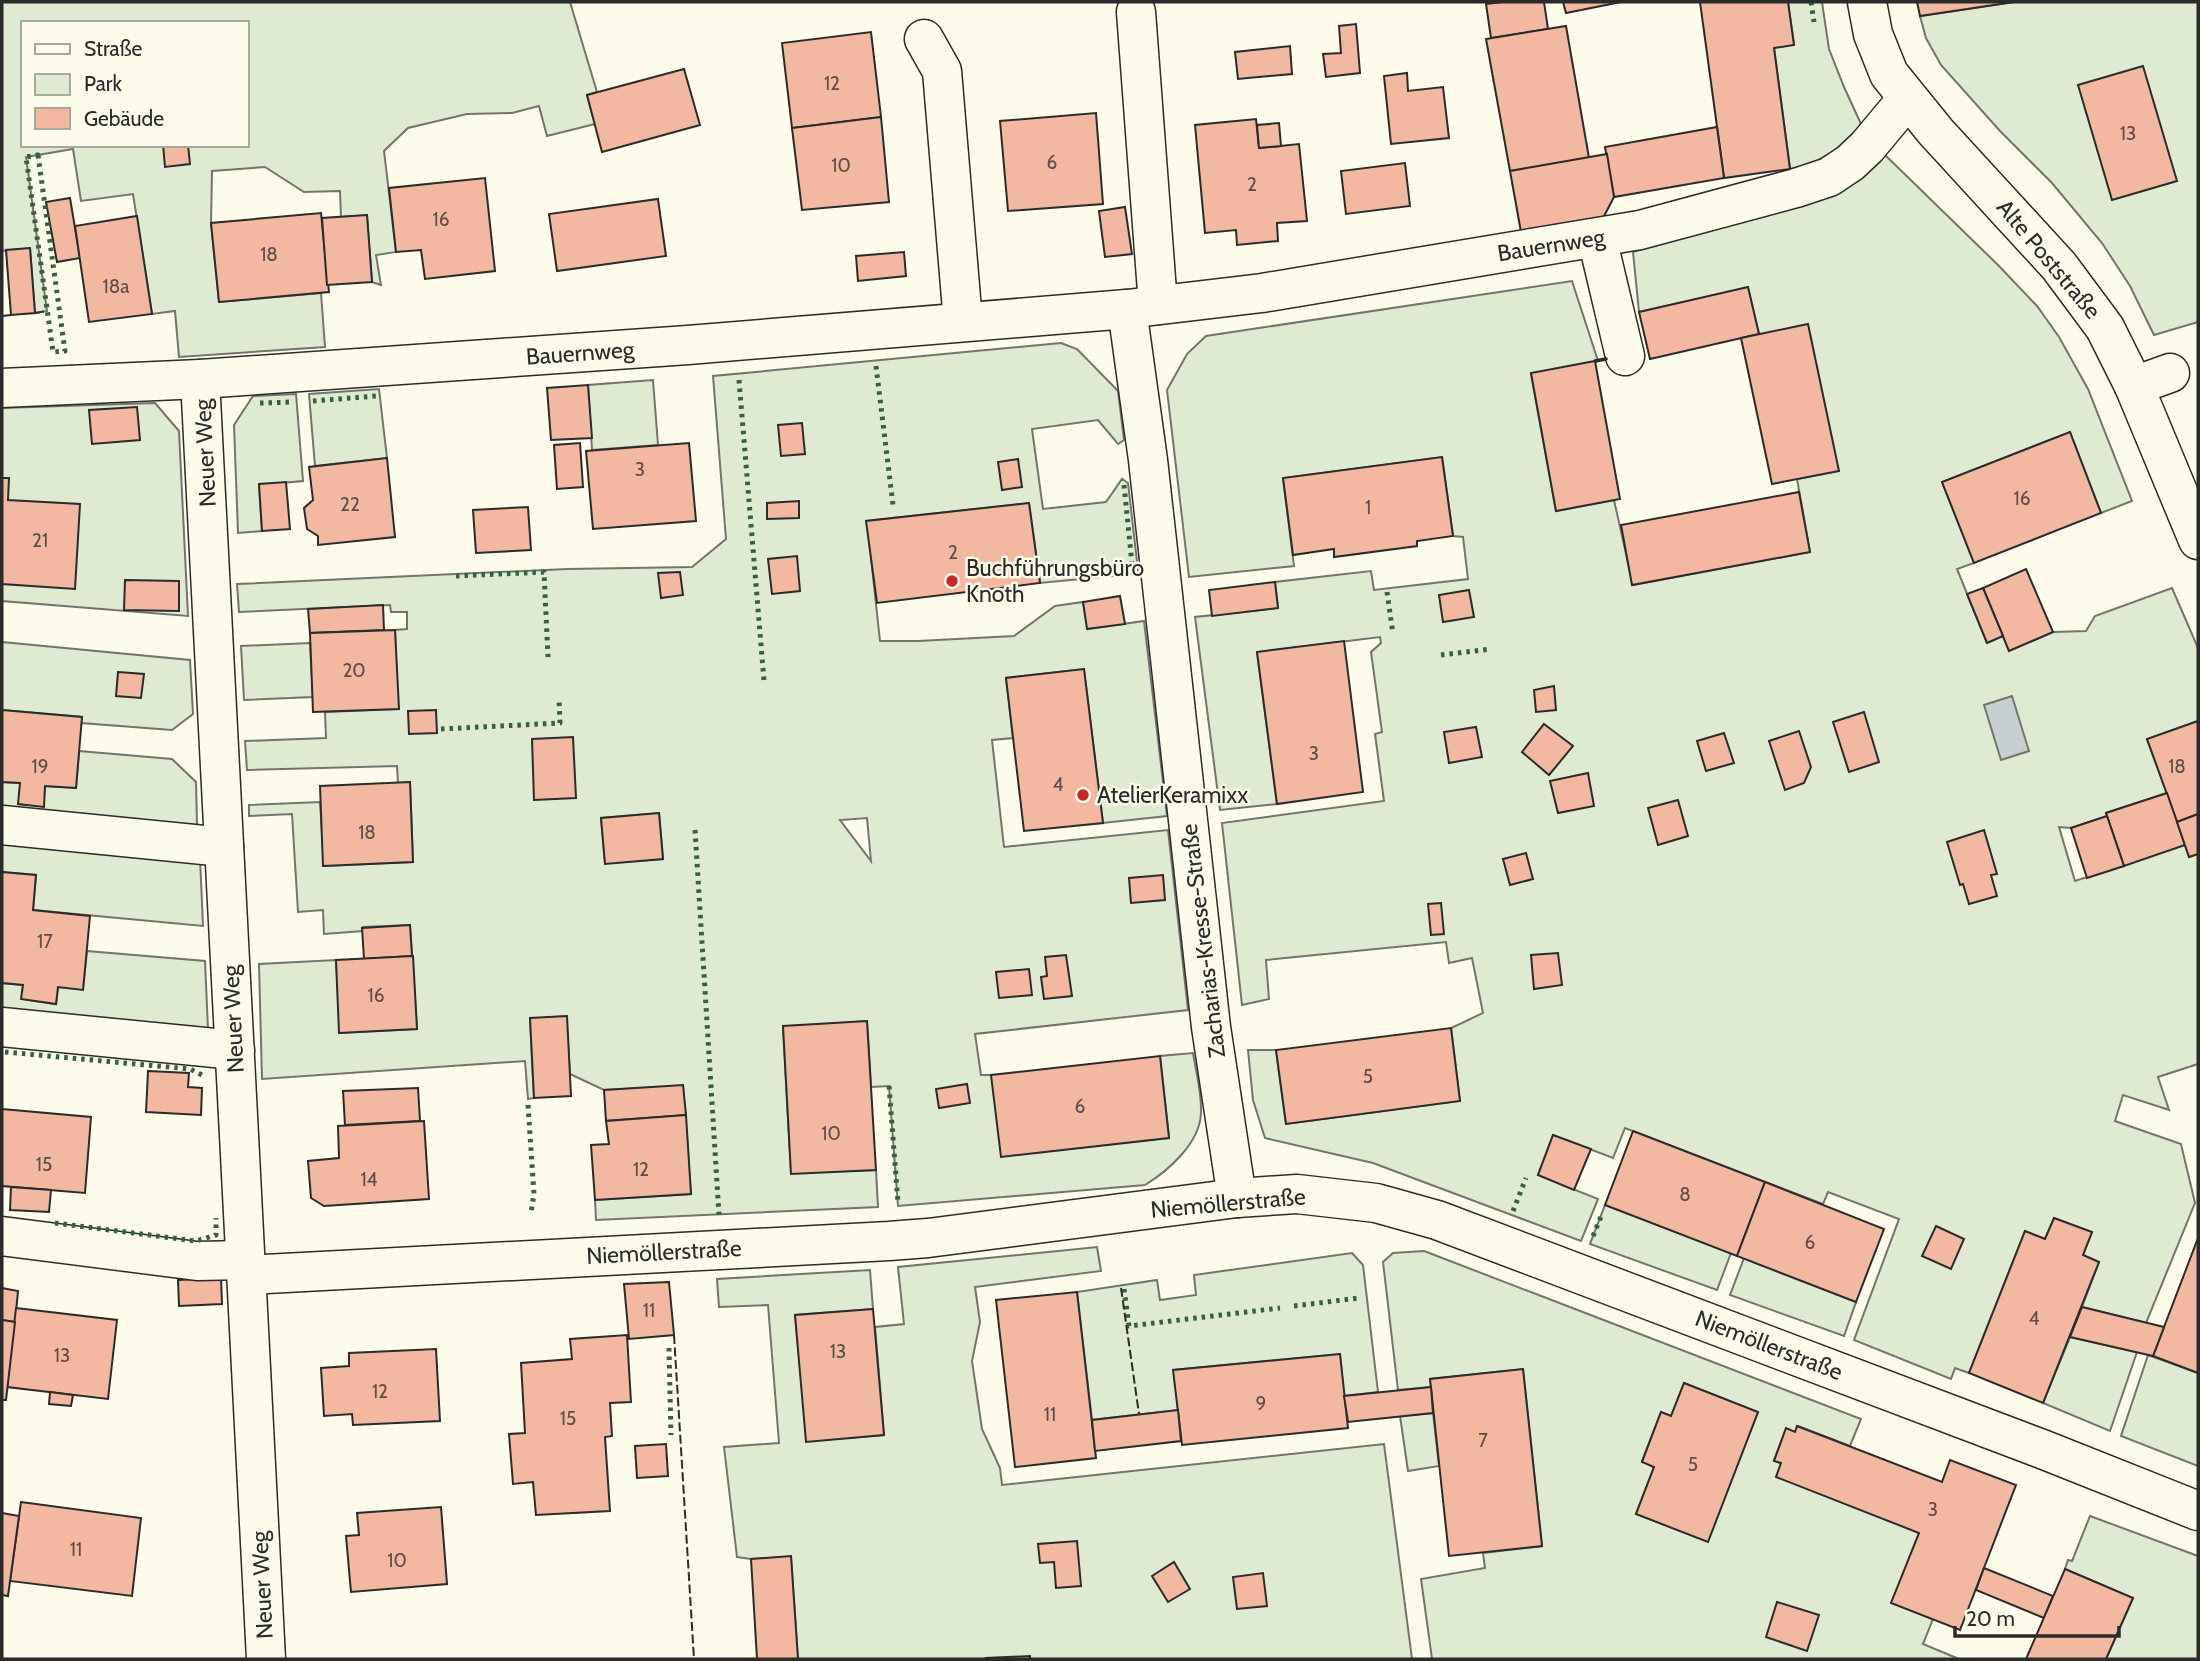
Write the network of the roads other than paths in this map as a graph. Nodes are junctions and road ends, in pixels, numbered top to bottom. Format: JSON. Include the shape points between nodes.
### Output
{"nodes":[{"id":1,"x":1867,"y":2,"type":"edge"},
{"id":2,"x":1136,"y":12,"type":"dead end"},
{"id":3,"x":924,"y":39,"type":"dead end"},
{"id":4,"x":1908,"y":99,"type":"junction"},
{"id":5,"x":1597,"y":238,"type":"junction"},
{"id":6,"x":1142,"y":307,"type":"junction"},
{"id":7,"x":963,"y":322,"type":"junction"},
{"id":8,"x":1625,"y":356,"type":"dead end"},
{"id":9,"x":2170,"y":373,"type":"dead end"},
{"id":10,"x":200,"y":379,"type":"junction"},
{"id":11,"x":2134,"y":386,"type":"junction"},
{"id":12,"x":2,"y":388,"type":"edge"},
{"id":13,"x":2198,"y":540,"type":"edge"},
{"id":14,"x":2,"y":825,"type":"edge"},
{"id":15,"x":224,"y":847,"type":"junction"},
{"id":16,"x":2,"y":1027,"type":"edge"},
{"id":17,"x":234,"y":1050,"type":"junction"},
{"id":18,"x":1237,"y":1198,"type":"junction"},
{"id":19,"x":2,"y":1236,"type":"edge"},
{"id":20,"x":246,"y":1268,"type":"junction"},
{"id":21,"x":2198,"y":1511,"type":"edge"},
{"id":22,"x":266,"y":1659,"type":"edge"}],
"edges":[{"from":1,"to":4,"type":"street","name":"Alte Poststraße","via":[[1889,75]]},
{"from":2,"to":6,"type":"street"},
{"from":3,"to":7,"type":"street","via":[[942,71]]},
{"from":4,"to":5,"type":"street","name":"Bauernweg","via":[[1867,147],[1829,177]]},
{"from":4,"to":11,"type":"street","name":"Alte Poststraße","via":[[2059,266],[2105,328]]},
{"from":5,"to":6,"type":"street","name":"Bauernweg","via":[[1262,293]]},
{"from":5,"to":8,"type":"street"},
{"from":6,"to":7,"type":"street","name":"Bauernweg"},
{"from":6,"to":18,"type":"street","name":"Zacharias-Kresse-Straße","via":[[1148,460],[1211,1027]]},
{"from":7,"to":10,"type":"street","name":"Bauernweg"},
{"from":9,"to":11,"type":"street"},
{"from":10,"to":12,"type":"street","name":"Bauernweg"},
{"from":10,"to":15,"type":"street","name":"Neuer Weg"},
{"from":11,"to":13,"type":"street","name":"Alte Poststraße"},
{"from":14,"to":15,"type":"street"},
{"from":15,"to":17,"type":"street","name":"Neuer Weg"},
{"from":16,"to":17,"type":"street"},
{"from":17,"to":20,"type":"street","name":"Neuer Weg"},
{"from":18,"to":20,"type":"street","name":"Niemöllerstraße","via":[[928,1238]]},
{"from":18,"to":21,"type":"street","name":"Niemöllerstraße","via":[[1297,1194],[1338,1198],[1437,1220]]},
{"from":19,"to":20,"type":"street","name":"Niemöllerstraße"},
{"from":20,"to":22,"type":"street","name":"Neuer Weg"}]}
